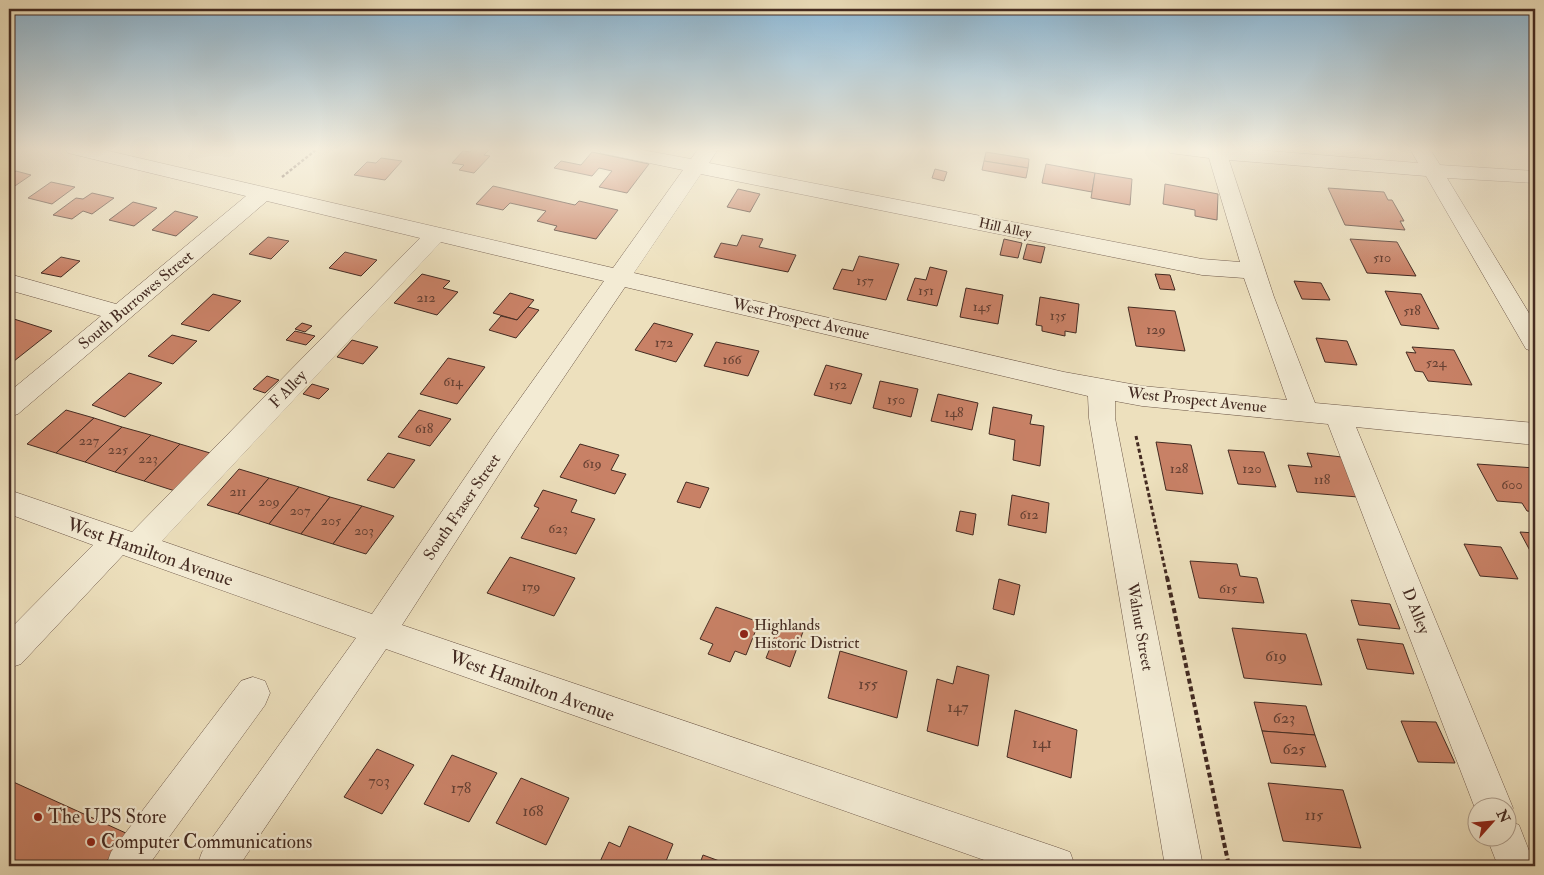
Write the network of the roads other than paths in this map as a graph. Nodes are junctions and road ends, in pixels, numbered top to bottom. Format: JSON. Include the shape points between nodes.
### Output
{"nodes":[{"id":1,"x":268,"y":190,"type":"edge"},
{"id":2,"x":281,"y":190,"type":"edge"},
{"id":3,"x":679,"y":190,"type":"edge"},
{"id":4,"x":851,"y":190,"type":"edge"},
{"id":5,"x":1228,"y":190,"type":"edge"},
{"id":6,"x":1445,"y":190,"type":"edge"},
{"id":7,"x":437,"y":233,"type":"junction"},
{"id":8,"x":1254,"y":272,"type":"junction"},
{"id":9,"x":619,"y":276,"type":"junction"},
{"id":10,"x":9,"y":282,"type":"edge"},
{"id":11,"x":121,"y":314,"type":"junction"},
{"id":12,"x":1535,"y":343,"type":"edge"},
{"id":13,"x":1101,"y":388,"type":"junction"},
{"id":14,"x":9,"y":407,"type":"edge"},
{"id":15,"x":1305,"y":412,"type":"junction"},
{"id":16,"x":1338,"y":415,"type":"junction"},
{"id":17,"x":1535,"y":434,"type":"edge"},
{"id":18,"x":9,"y":502,"type":"edge"},
{"id":19,"x":128,"y":542,"type":"junction"},
{"id":20,"x":379,"y":632,"type":"junction"},
{"id":21,"x":9,"y":653,"type":"edge"},
{"id":22,"x":253,"y":693,"type":"dead end"},
{"id":23,"x":1490,"y":798,"type":"edge"},
{"id":24,"x":1510,"y":848,"type":"edge"},
{"id":25,"x":125,"y":866,"type":"edge"},
{"id":26,"x":216,"y":866,"type":"edge"},
{"id":27,"x":1056,"y":866,"type":"edge"},
{"id":28,"x":1184,"y":866,"type":"edge"},
{"id":29,"x":1517,"y":866,"type":"edge"}],
"edges":[{"from":1,"to":11,"type":"street","name":"South Burrowes Street"},
{"from":2,"to":7,"type":"street","name":"West Prospect Avenue"},
{"from":3,"to":9,"type":"street","name":"South Fraser Street"},
{"from":4,"to":8,"type":"street","name":"Hill Alley","via":[[1202,267]]},
{"from":5,"to":8,"type":"street"},
{"from":6,"to":12,"type":"street"},
{"from":7,"to":9,"type":"street","name":"West Prospect Avenue"},
{"from":7,"to":19,"type":"street","name":"F Alley"},
{"from":8,"to":15,"type":"street"},
{"from":9,"to":13,"type":"street","name":"West Prospect Avenue","via":[[1064,382]]},
{"from":9,"to":20,"type":"street","name":"South Fraser Street"},
{"from":10,"to":11,"type":"street"},
{"from":11,"to":14,"type":"street","name":"South Burrowes Street"},
{"from":13,"to":15,"type":"street","name":"West Prospect Avenue","via":[[1142,396]]},
{"from":13,"to":28,"type":"street","name":"Walnut Street","via":[[1102,418]]},
{"from":15,"to":16,"type":"street","name":"West Prospect Avenue"},
{"from":16,"to":17,"type":"street","name":"West Prospect Avenue"},
{"from":16,"to":23,"type":"street","name":"D Alley"},
{"from":18,"to":19,"type":"street","name":"West Hamilton Avenue"},
{"from":19,"to":20,"type":"street","name":"West Hamilton Avenue"},
{"from":19,"to":21,"type":"street","name":"F Alley"},
{"from":20,"to":26,"type":"street","name":"South Fraser Street"},
{"from":20,"to":27,"type":"street","name":"West Hamilton Avenue"},
{"from":22,"to":25,"type":"street"},
{"from":24,"to":29,"type":"street"}]}
